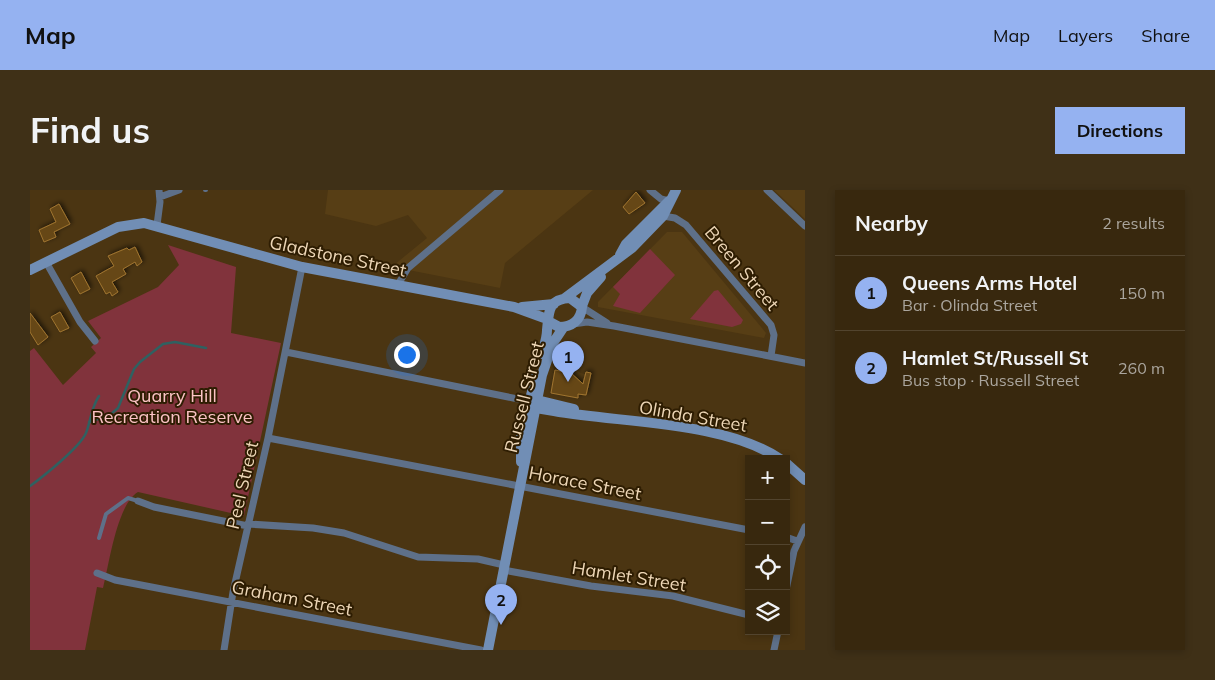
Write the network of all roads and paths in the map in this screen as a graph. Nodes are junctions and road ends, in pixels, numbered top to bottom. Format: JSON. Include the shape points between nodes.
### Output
{"nodes":[{"id":1,"x":179,"y":190,"type":"edge"},
{"id":2,"x":500,"y":190,"type":"edge"},
{"id":3,"x":650,"y":190,"type":"edge"},
{"id":4,"x":768,"y":190,"type":"edge"},
{"id":5,"x":160,"y":194,"type":"edge"},
{"id":6,"x":671,"y":194,"type":"edge"},
{"id":7,"x":663,"y":216,"type":"junction"},
{"id":8,"x":157,"y":225,"type":"junction"},
{"id":9,"x":805,"y":226,"type":"edge"},
{"id":10,"x":620,"y":256,"type":"junction"},
{"id":11,"x":46,"y":262,"type":"junction"},
{"id":12,"x":302,"y":267,"type":"junction"},
{"id":13,"x":30,"y":270,"type":"edge"},
{"id":14,"x":397,"y":286,"type":"junction"},
{"id":15,"x":565,"y":298,"type":"junction"},
{"id":16,"x":554,"y":304,"type":"junction"},
{"id":17,"x":514,"y":307,"type":"junction"},
{"id":18,"x":582,"y":307,"type":"junction"},
{"id":19,"x":548,"y":320,"type":"junction"},
{"id":20,"x":573,"y":324,"type":"junction"},
{"id":21,"x":614,"y":326,"type":"junction"},
{"id":22,"x":562,"y":328,"type":"junction"},
{"id":23,"x":95,"y":341,"type":"dead end"},
{"id":24,"x":286,"y":352,"type":"junction"},
{"id":25,"x":771,"y":356,"type":"junction"},
{"id":26,"x":805,"y":363,"type":"edge"},
{"id":27,"x":534,"y":403,"type":"junction"},
{"id":28,"x":626,"y":421,"type":"junction"},
{"id":29,"x":268,"y":438,"type":"junction"},
{"id":30,"x":758,"y":455,"type":"edge"},
{"id":31,"x":773,"y":455,"type":"edge"},
{"id":32,"x":790,"y":467,"type":"edge"},
{"id":33,"x":790,"y":473,"type":"edge"},
{"id":34,"x":520,"y":481,"type":"junction"},
{"id":35,"x":805,"y":481,"type":"edge"},
{"id":36,"x":138,"y":501,"type":"joint"},
{"id":37,"x":248,"y":525,"type":"junction"},
{"id":38,"x":805,"y":527,"type":"edge"},
{"id":39,"x":745,"y":529,"type":"edge"},
{"id":40,"x":99,"y":538,"type":"dead end"},
{"id":41,"x":790,"y":538,"type":"edge"},
{"id":42,"x":797,"y":540,"type":"junction"},
{"id":43,"x":503,"y":567,"type":"junction"},
{"id":44,"x":790,"y":572,"type":"edge"},
{"id":45,"x":97,"y":573,"type":"dead end"},
{"id":46,"x":231,"y":602,"type":"junction"},
{"id":47,"x":745,"y":614,"type":"edge"},
{"id":48,"x":777,"y":635,"type":"edge"},
{"id":49,"x":224,"y":650,"type":"edge"},
{"id":50,"x":482,"y":650,"type":"edge"},
{"id":51,"x":488,"y":650,"type":"edge"},
{"id":52,"x":774,"y":650,"type":"edge"}],
"edges":[{"from":1,"to":5,"type":"street"},
{"from":2,"to":14,"type":"street","via":[[408,268]]},
{"from":3,"to":6,"type":"street","via":[[658,197]]},
{"from":4,"to":9,"type":"street"},
{"from":5,"to":8,"type":"street"},
{"from":6,"to":7,"type":"main road"},
{"from":6,"to":10,"type":"main road","via":[[626,244]]},
{"from":7,"to":10,"type":"main road"},
{"from":7,"to":25,"type":"street","name":"Breen Street","via":[[675,218],[686,225],[771,325],[774,336]]},
{"from":8,"to":11,"type":"main road","name":"Gladstone Street","via":[[126,224]]},
{"from":8,"to":12,"type":"main road","name":"Gladstone Street"},
{"from":10,"to":15,"type":"main road"},
{"from":10,"to":18,"type":"main road","via":[[586,293]]},
{"from":11,"to":13,"type":"main road","name":"Gladstone Street"},
{"from":11,"to":23,"type":"street","via":[[80,322]]},
{"from":12,"to":14,"type":"main road","name":"Gladstone Street"},
{"from":12,"to":24,"type":"street","name":"Peel Street"},
{"from":14,"to":17,"type":"main road","name":"Gladstone Street"},
{"from":15,"to":16,"type":"main road"},
{"from":15,"to":18,"type":"main road"},
{"from":16,"to":17,"type":"main road","name":"Gladstone Street"},
{"from":16,"to":19,"type":"main road","via":[[549,309]]},
{"from":17,"to":19,"type":"main road","name":"Gladstone Street"},
{"from":18,"to":20,"type":"main road"},
{"from":18,"to":21,"type":"street"},
{"from":19,"to":22,"type":"main road"},
{"from":19,"to":27,"type":"main road","name":"Russell Street"},
{"from":20,"to":21,"type":"street","via":[[587,322]]},
{"from":20,"to":22,"type":"main road"},
{"from":21,"to":25,"type":"street"},
{"from":22,"to":27,"type":"main road","name":"Russell Street","via":[[548,355]]},
{"from":24,"to":27,"type":"street","name":"Olinda Street"},
{"from":24,"to":29,"type":"street","name":"Peel Street"},
{"from":25,"to":26,"type":"street"},
{"from":27,"to":28,"type":"main road","name":"Olinda Street"},
{"from":27,"to":34,"type":"main road","name":"Russell Street"},
{"from":28,"to":30,"type":"main road","name":"Olinda Street","via":[[729,443]]},
{"from":28,"to":31,"type":"main road","name":"Olinda Street","via":[[733,438]]},
{"from":29,"to":34,"type":"street","name":"Horace Street"},
{"from":29,"to":37,"type":"street","name":"Peel Street"},
{"from":32,"to":35,"type":"main road"},
{"from":33,"to":35,"type":"main road"},
{"from":34,"to":39,"type":"street","name":"Horace Street"},
{"from":34,"to":43,"type":"main road","name":"Russell Street"},
{"from":36,"to":37,"type":"street","name":"Hamlet Street"},
{"from":36,"to":40,"type":"lane","via":[[128,498],[106,514]]},
{"from":37,"to":43,"type":"street","name":"Hamlet Street","via":[[344,533],[418,558],[469,559]]},
{"from":37,"to":46,"type":"street","name":"Peel Street"},
{"from":38,"to":42,"type":"street"},
{"from":41,"to":42,"type":"street"},
{"from":42,"to":44,"type":"street"},
{"from":43,"to":47,"type":"street","name":"Hamlet Street","via":[[591,586],[673,596]]},
{"from":43,"to":51,"type":"main road","name":"Russell Street"},
{"from":45,"to":46,"type":"street","name":"Graham Street","via":[[115,580]]},
{"from":46,"to":49,"type":"street","name":"Peel Street"},
{"from":46,"to":50,"type":"street","name":"Graham Street"},
{"from":48,"to":52,"type":"street"}]}
